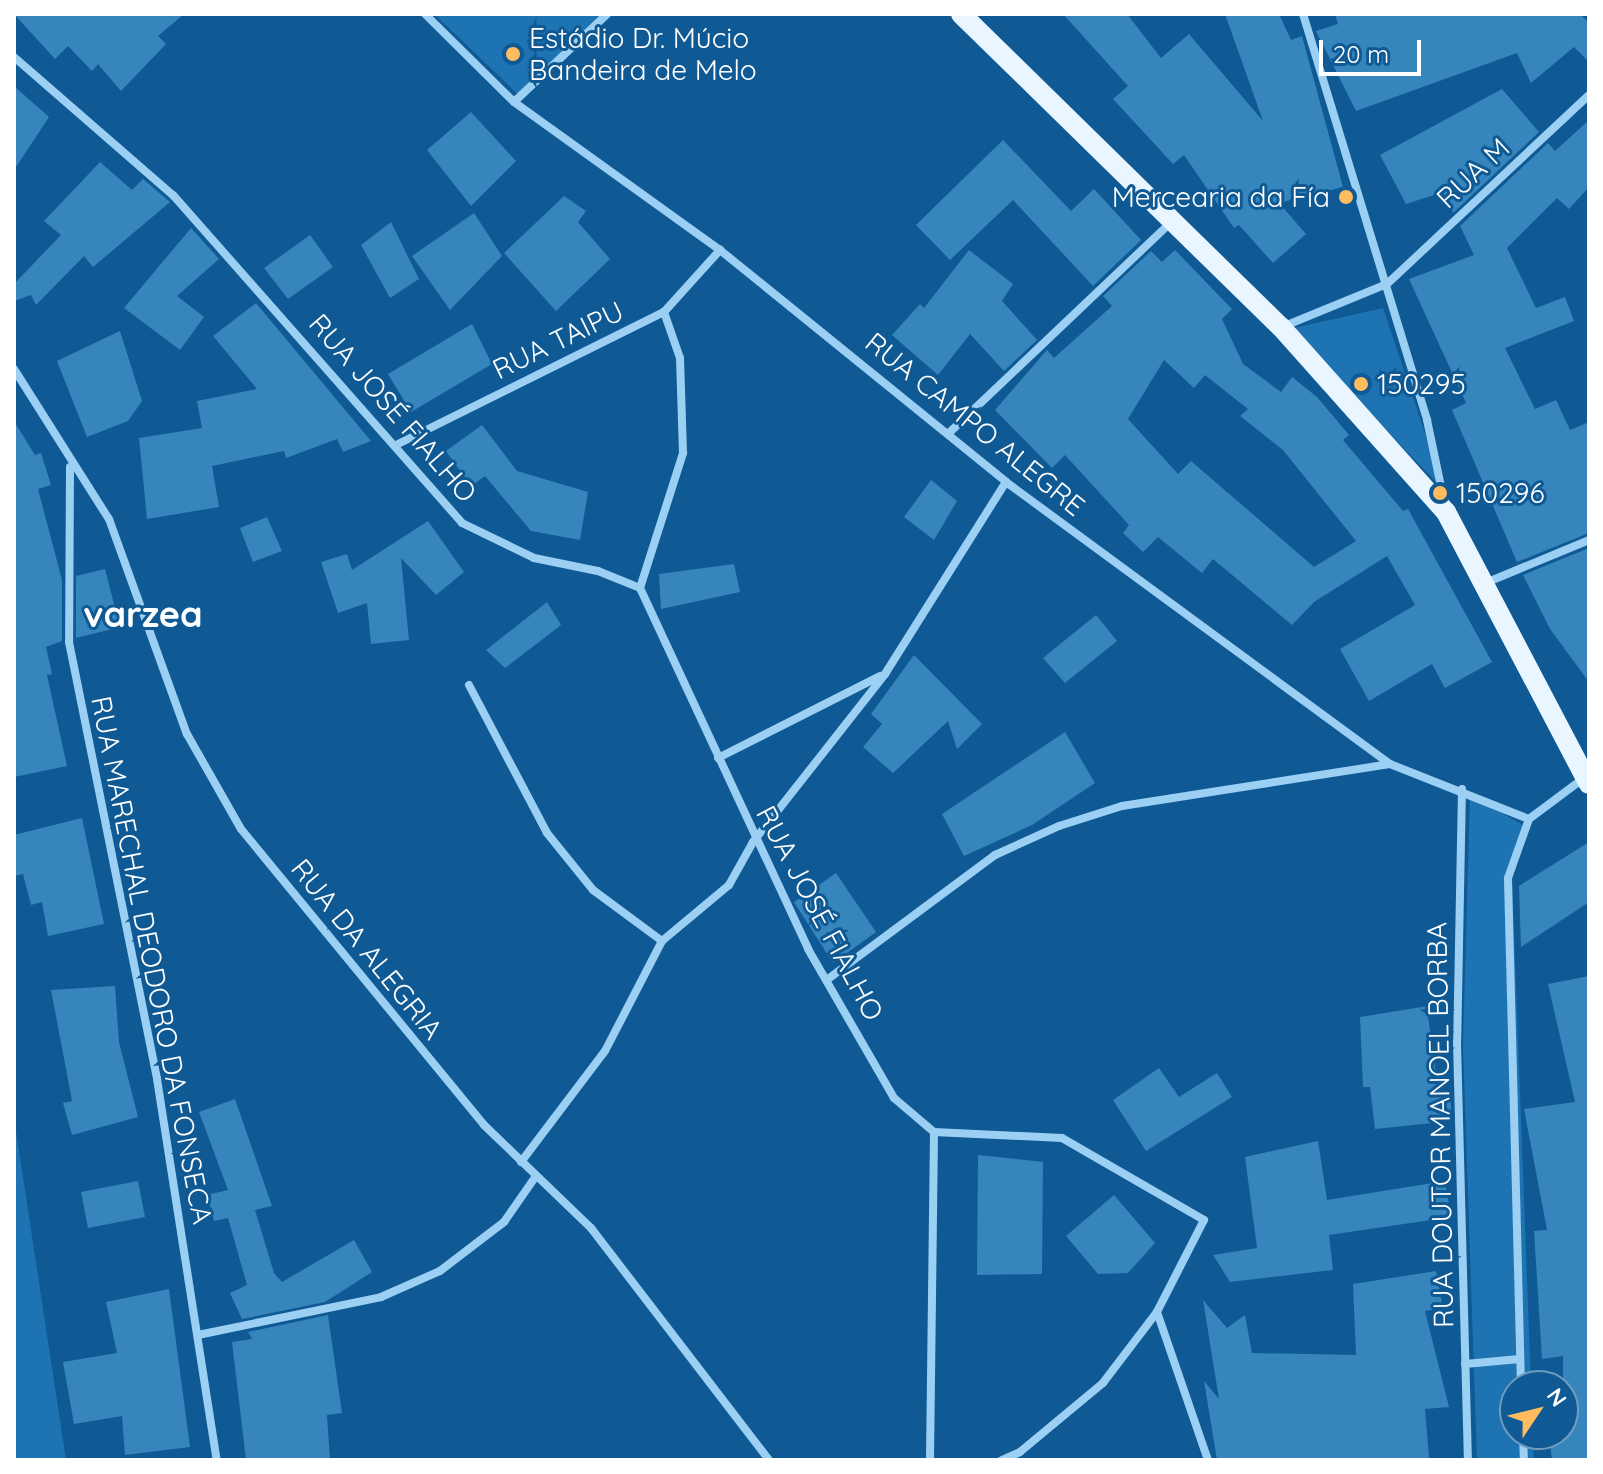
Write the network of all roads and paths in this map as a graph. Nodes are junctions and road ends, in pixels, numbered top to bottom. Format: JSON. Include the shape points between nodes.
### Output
{"nodes":[{"id":1,"x":425,"y":14,"type":"edge"},
{"id":2,"x":607,"y":14,"type":"edge"},
{"id":3,"x":961,"y":14,"type":"edge"},
{"id":4,"x":1303,"y":14,"type":"edge"},
{"id":5,"x":14,"y":57,"type":"edge"},
{"id":6,"x":1589,"y":95,"type":"edge"},
{"id":7,"x":514,"y":102,"type":"junction"},
{"id":8,"x":1173,"y":220,"type":"junction"},
{"id":9,"x":720,"y":250,"type":"junction"},
{"id":10,"x":1387,"y":284,"type":"junction"},
{"id":11,"x":664,"y":312,"type":"junction"},
{"id":12,"x":1281,"y":327,"type":"junction"},
{"id":13,"x":14,"y":369,"type":"edge"},
{"id":14,"x":950,"y":432,"type":"junction"},
{"id":15,"x":398,"y":444,"type":"junction"},
{"id":16,"x":70,"y":466,"type":"junction"},
{"id":17,"x":1006,"y":482,"type":"junction"},
{"id":18,"x":1446,"y":512,"type":"junction"},
{"id":19,"x":1589,"y":540,"type":"edge"},
{"id":20,"x":1483,"y":584,"type":"junction"},
{"id":21,"x":640,"y":588,"type":"junction"},
{"id":22,"x":885,"y":674,"type":"junction"},
{"id":23,"x":469,"y":685,"type":"dead end"},
{"id":24,"x":718,"y":758,"type":"junction"},
{"id":25,"x":1390,"y":764,"type":"junction"},
{"id":26,"x":1587,"y":781,"type":"edge"},
{"id":27,"x":1462,"y":789,"type":"junction"},
{"id":28,"x":1529,"y":819,"type":"junction"},
{"id":29,"x":753,"y":842,"type":"junction"},
{"id":30,"x":662,"y":941,"type":"junction"},
{"id":31,"x":828,"y":979,"type":"junction"},
{"id":32,"x":934,"y":1132,"type":"junction"},
{"id":33,"x":521,"y":1162,"type":"junction"},
{"id":34,"x":536,"y":1176,"type":"junction"},
{"id":35,"x":1157,"y":1312,"type":"junction"},
{"id":36,"x":198,"y":1335,"type":"junction"},
{"id":37,"x":1520,"y":1359,"type":"junction"},
{"id":38,"x":1465,"y":1364,"type":"junction"},
{"id":39,"x":1520,"y":1370,"type":"edge"},
{"id":40,"x":217,"y":1460,"type":"edge"},
{"id":41,"x":769,"y":1460,"type":"edge"},
{"id":42,"x":930,"y":1460,"type":"edge"},
{"id":43,"x":1002,"y":1460,"type":"edge"},
{"id":44,"x":1208,"y":1460,"type":"edge"},
{"id":45,"x":1468,"y":1460,"type":"edge"}],
"edges":[{"from":1,"to":7,"type":"street","name":"RUA CAMPO ALEGRE"},
{"from":2,"to":7,"type":"street"},
{"from":3,"to":8,"type":"main road"},
{"from":4,"to":10,"type":"street"},
{"from":5,"to":15,"type":"street","name":"RUA JOSÉ FIALHO","via":[[173,195]]},
{"from":6,"to":10,"type":"street","name":"RUA M"},
{"from":7,"to":9,"type":"street","name":"RUA CAMPO ALEGRE"},
{"from":8,"to":12,"type":"main road"},
{"from":8,"to":14,"type":"street"},
{"from":9,"to":11,"type":"street","name":"RUA TAIPU"},
{"from":9,"to":14,"type":"street","name":"RUA CAMPO ALEGRE"},
{"from":10,"to":12,"type":"street"},
{"from":10,"to":18,"type":"street","via":[[1427,420]]},
{"from":11,"to":15,"type":"street","name":"RUA TAIPU"},
{"from":11,"to":21,"type":"street","via":[[680,358],[683,453]]},
{"from":12,"to":18,"type":"main road"},
{"from":13,"to":16,"type":"street","name":"RUA DA ALEGRIA"},
{"from":14,"to":17,"type":"street","name":"RUA CAMPO ALEGRE"},
{"from":15,"to":21,"type":"street","name":"RUA JOSÉ FIALHO","via":[[462,523],[495,543]]},
{"from":16,"to":33,"type":"street","name":"RUA DA ALEGRIA","via":[[109,519],[187,734],[241,829],[389,1013]]},
{"from":16,"to":36,"type":"street","name":"RUA MARECHAL DEODORO DA FONSECA","via":[[69,642],[157,1079]]},
{"from":17,"to":22,"type":"street"},
{"from":17,"to":25,"type":"street","name":"RUA CAMPO ALEGRE"},
{"from":18,"to":20,"type":"main road"},
{"from":19,"to":20,"type":"street"},
{"from":20,"to":26,"type":"main road"},
{"from":21,"to":24,"type":"street","name":"RUA JOSÉ FIALHO"},
{"from":22,"to":24,"type":"street"},
{"from":22,"to":29,"type":"street"},
{"from":23,"to":30,"type":"street","via":[[547,833],[593,890]]},
{"from":24,"to":29,"type":"street","name":"RUA JOSÉ FIALHO"},
{"from":25,"to":27,"type":"street","name":"RUA CAMPO ALEGRE"},
{"from":25,"to":31,"type":"street","via":[[1122,806],[1059,826],[995,855]]},
{"from":26,"to":28,"type":"street"},
{"from":27,"to":28,"type":"street","name":"RUA CAMPO ALEGRE"},
{"from":27,"to":38,"type":"street","name":"RUA DOUTOR MANOEL BORBA","via":[[1457,1043]]},
{"from":28,"to":37,"type":"street","via":[[1511,866],[1505,909]]},
{"from":29,"to":30,"type":"street","via":[[729,885]]},
{"from":29,"to":31,"type":"street","name":"RUA JOSÉ FIALHO"},
{"from":30,"to":33,"type":"street","via":[[605,1051]]},
{"from":31,"to":32,"type":"street","name":"RUA JOSÉ FIALHO","via":[[894,1098]]},
{"from":32,"to":35,"type":"street","via":[[1062,1138],[1201,1215],[1204,1225]]},
{"from":32,"to":42,"type":"street"},
{"from":33,"to":34,"type":"street","name":"RUA DA ALEGRIA"},
{"from":34,"to":36,"type":"street","via":[[504,1222],[440,1271],[381,1297]]},
{"from":34,"to":41,"type":"street","name":"RUA DA ALEGRIA","via":[[591,1228]]},
{"from":35,"to":43,"type":"street","via":[[1103,1383],[1020,1452]]},
{"from":35,"to":44,"type":"street"},
{"from":36,"to":40,"type":"street","name":"RUA MARECHAL DEODORO DA FONSECA"},
{"from":37,"to":38,"type":"street"},
{"from":37,"to":39,"type":"street"},
{"from":38,"to":45,"type":"street","name":"RUA DOUTOR MANOEL BORBA"}]}
